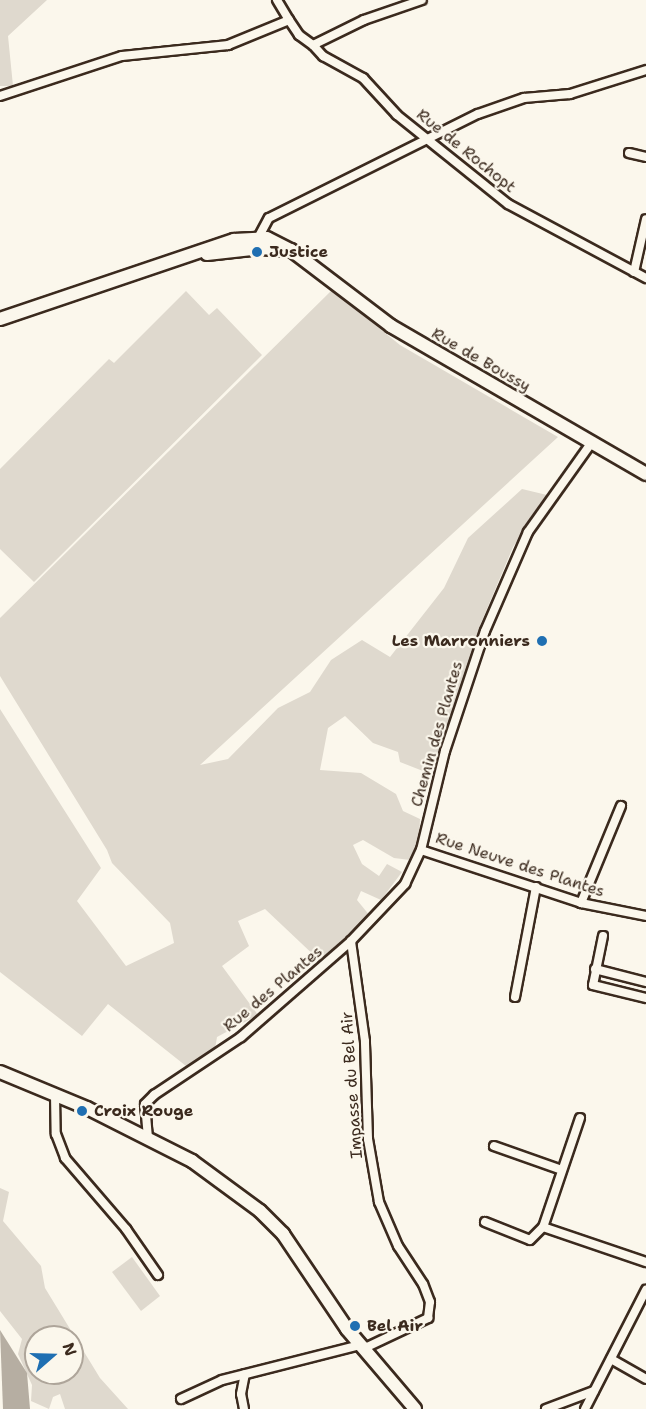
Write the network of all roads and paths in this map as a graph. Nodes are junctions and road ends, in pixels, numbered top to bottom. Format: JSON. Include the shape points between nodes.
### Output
{"nodes":[{"id":1,"x":277,"y":0,"type":"edge"},
{"id":2,"x":422,"y":0,"type":"edge"},
{"id":3,"x":289,"y":20,"type":"junction"},
{"id":4,"x":313,"y":45,"type":"junction"},
{"id":5,"x":646,"y":70,"type":"edge"},
{"id":6,"x":0,"y":96,"type":"edge"},
{"id":7,"x":429,"y":141,"type":"junction"},
{"id":8,"x":629,"y":153,"type":"dead end"},
{"id":9,"x":646,"y":157,"type":"edge"},
{"id":10,"x":646,"y":219,"type":"edge"},
{"id":11,"x":256,"y":242,"type":"junction"},
{"id":12,"x":634,"y":272,"type":"junction"},
{"id":13,"x":646,"y":278,"type":"edge"},
{"id":14,"x":0,"y":319,"type":"edge"},
{"id":15,"x":592,"y":442,"type":"junction"},
{"id":16,"x":646,"y":474,"type":"edge"},
{"id":17,"x":621,"y":806,"type":"dead end"},
{"id":18,"x":421,"y":850,"type":"junction"},
{"id":19,"x":536,"y":887,"type":"junction"},
{"id":20,"x":581,"y":903,"type":"junction"},
{"id":21,"x":646,"y":916,"type":"edge"},
{"id":22,"x":603,"y":936,"type":"dead end"},
{"id":23,"x":351,"y":941,"type":"junction"},
{"id":24,"x":595,"y":969,"type":"junction"},
{"id":25,"x":646,"y":982,"type":"edge"},
{"id":26,"x":515,"y":997,"type":"dead end"},
{"id":27,"x":646,"y":998,"type":"edge"},
{"id":28,"x":0,"y":1072,"type":"edge"},
{"id":29,"x":56,"y":1095,"type":"junction"},
{"id":30,"x":580,"y":1118,"type":"dead end"},
{"id":31,"x":148,"y":1138,"type":"junction"},
{"id":32,"x":494,"y":1146,"type":"dead end"},
{"id":33,"x":562,"y":1170,"type":"junction"},
{"id":34,"x":485,"y":1222,"type":"dead end"},
{"id":35,"x":543,"y":1227,"type":"junction"},
{"id":36,"x":646,"y":1262,"type":"edge"},
{"id":37,"x":158,"y":1275,"type":"dead end"},
{"id":38,"x":646,"y":1290,"type":"edge"},
{"id":39,"x":360,"y":1345,"type":"junction"},
{"id":40,"x":611,"y":1359,"type":"junction"},
{"id":41,"x":245,"y":1374,"type":"junction"},
{"id":42,"x":646,"y":1379,"type":"edge"},
{"id":43,"x":594,"y":1391,"type":"junction"},
{"id":44,"x":181,"y":1399,"type":"dead end"},
{"id":45,"x":244,"y":1409,"type":"edge"},
{"id":46,"x":415,"y":1409,"type":"edge"},
{"id":47,"x":546,"y":1409,"type":"edge"},
{"id":48,"x":585,"y":1409,"type":"edge"}],
"edges":[{"from":1,"to":3,"type":"street","name":"Rue de Rochopt"},
{"from":2,"to":4,"type":"street","via":[[364,20]]},
{"from":3,"to":4,"type":"street","name":"Rue de Rochopt","via":[[299,35]]},
{"from":3,"to":6,"type":"street","via":[[228,45],[122,56]]},
{"from":4,"to":7,"type":"street","name":"Rue de Rochopt","via":[[323,56],[363,78],[397,115]]},
{"from":5,"to":7,"type":"street","via":[[570,94],[514,101]]},
{"from":7,"to":11,"type":"street","via":[[269,218]]},
{"from":7,"to":12,"type":"street","name":"Rue de Rochopt","via":[[508,204]]},
{"from":8,"to":9,"type":"street"},
{"from":10,"to":12,"type":"street"},
{"from":11,"to":14,"type":"street","name":"Rue de Boussy","via":[[191,256]]},
{"from":11,"to":15,"type":"street","name":"Rue de Boussy","via":[[306,263],[399,331]]},
{"from":12,"to":13,"type":"street","name":"Rue de Rochopt"},
{"from":15,"to":16,"type":"street","name":"Rue de Boussy"},
{"from":15,"to":18,"type":"street","name":"Chemin des Plantes","via":[[528,532],[485,631],[445,751]]},
{"from":17,"to":20,"type":"street"},
{"from":18,"to":19,"type":"street","name":"Rue Neuve des Plantes"},
{"from":18,"to":23,"type":"street","name":"Rue des Plantes","via":[[405,884]]},
{"from":19,"to":20,"type":"street","name":"Rue Neuve des Plantes"},
{"from":19,"to":26,"type":"street"},
{"from":20,"to":21,"type":"street","name":"Rue Neuve des Plantes"},
{"from":22,"to":24,"type":"street"},
{"from":23,"to":31,"type":"street","name":"Rue des Plantes","via":[[241,1037],[154,1095],[145,1104]]},
{"from":23,"to":39,"type":"street","name":"Impasse du Bel Air","via":[[365,1041],[368,1139],[379,1202],[398,1246],[430,1302],[424,1323],[367,1347]]},
{"from":24,"to":25,"type":"street"},
{"from":24,"to":27,"type":"street","via":[[593,985]]},
{"from":28,"to":29,"type":"street"},
{"from":29,"to":31,"type":"street"},
{"from":29,"to":37,"type":"street","via":[[56,1134],[64,1158],[126,1229]]},
{"from":30,"to":33,"type":"street"},
{"from":31,"to":39,"type":"street","via":[[192,1161],[260,1211],[283,1234]]},
{"from":32,"to":33,"type":"street"},
{"from":33,"to":35,"type":"street"},
{"from":34,"to":35,"type":"street","via":[[530,1240]]},
{"from":35,"to":36,"type":"street"},
{"from":38,"to":40,"type":"street"},
{"from":39,"to":41,"type":"street"},
{"from":39,"to":46,"type":"street"},
{"from":40,"to":42,"type":"street"},
{"from":40,"to":43,"type":"street"},
{"from":41,"to":44,"type":"street"},
{"from":41,"to":45,"type":"street","via":[[241,1394]]},
{"from":43,"to":47,"type":"street"},
{"from":43,"to":48,"type":"street"}]}
